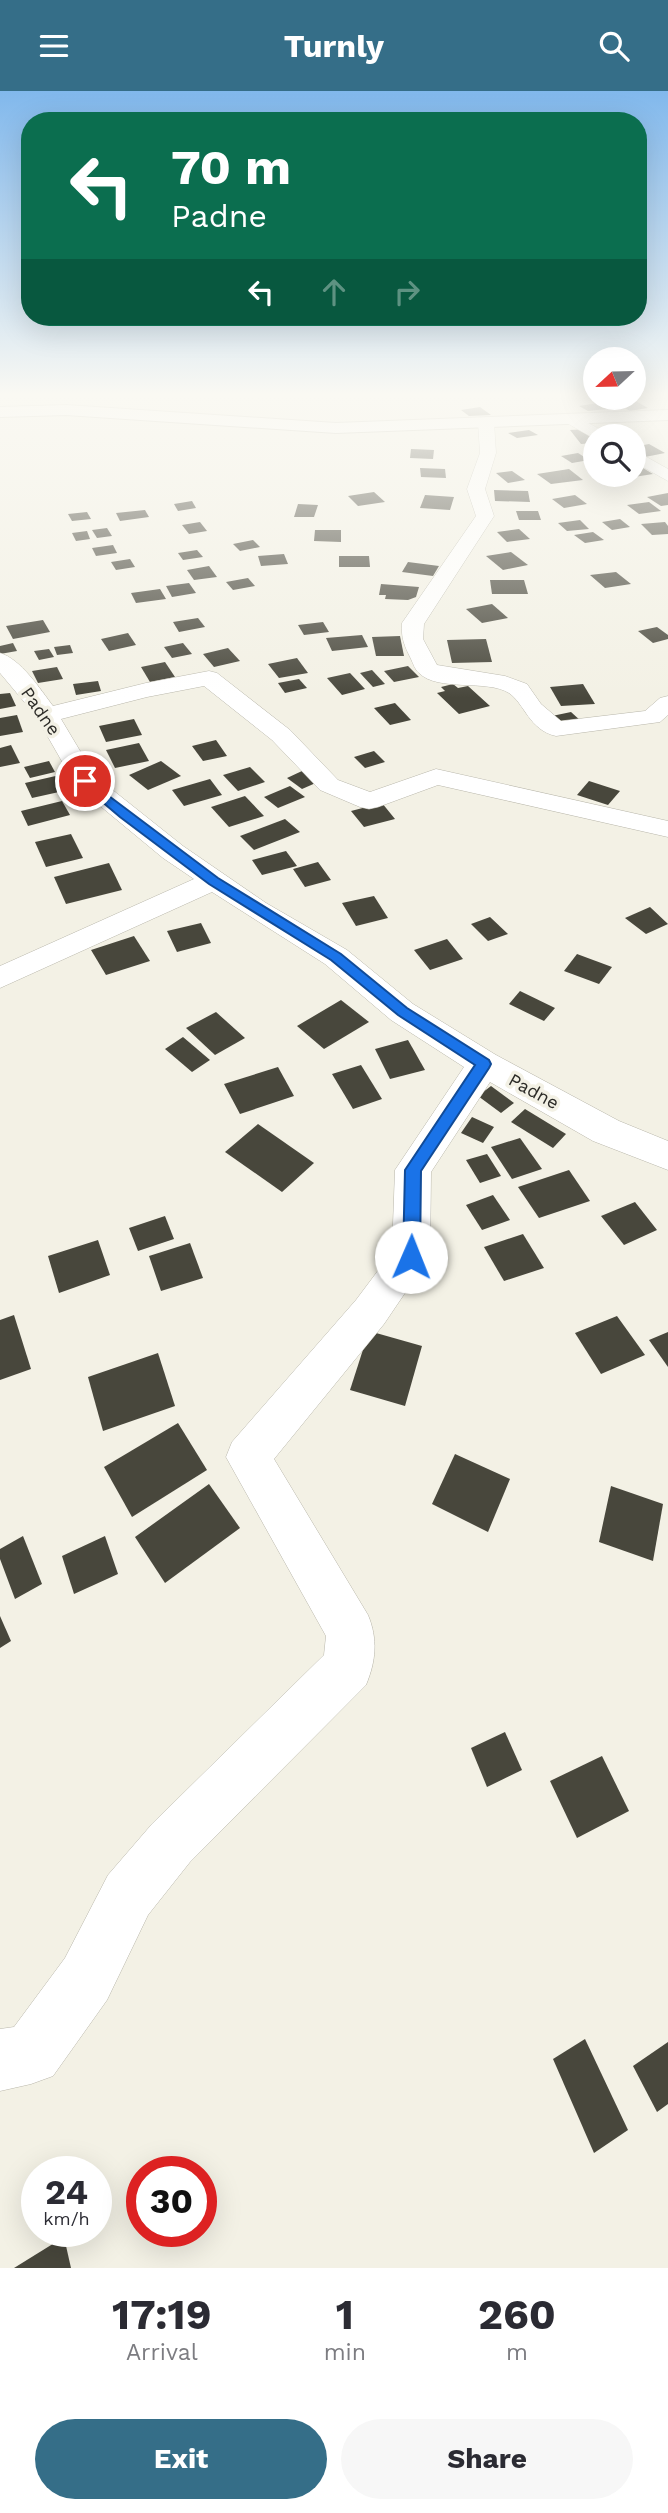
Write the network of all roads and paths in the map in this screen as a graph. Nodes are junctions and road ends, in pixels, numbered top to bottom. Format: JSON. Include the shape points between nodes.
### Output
{"nodes":[{"id":1,"x":479,"y":496,"type":"edge"},
{"id":2,"x":0,"y":660,"type":"edge"},
{"id":3,"x":668,"y":703,"type":"edge"},
{"id":4,"x":47,"y":715,"type":"junction"},
{"id":5,"x":668,"y":829,"type":"edge"},
{"id":6,"x":213,"y":881,"type":"junction"},
{"id":7,"x":0,"y":978,"type":"edge"},
{"id":8,"x":484,"y":1064,"type":"junction"},
{"id":9,"x":668,"y":1156,"type":"edge"},
{"id":10,"x":0,"y":2060,"type":"edge"}],
"edges":[{"from":1,"to":3,"type":"street","via":[[485,516],[413,623],[412,639],[428,670],[519,689],[556,729],[652,717]]},
{"from":2,"to":4,"type":"street","name":"Padne"},
{"from":4,"to":5,"type":"street","via":[[209,678],[281,735],[330,785],[369,801],[436,777]]},
{"from":4,"to":6,"type":"street","name":"Padne","via":[[85,781]]},
{"from":6,"to":7,"type":"street"},
{"from":6,"to":8,"type":"street","name":"Padne","via":[[336,957],[402,1012]]},
{"from":8,"to":9,"type":"street","name":"Padne","via":[[606,1131]]},
{"from":8,"to":10,"type":"street","via":[[413,1170],[411,1257],[248,1457],[351,1632],[348,1667],[171,1843],[128,1895],[86,1979],[31,2054]]}]}
